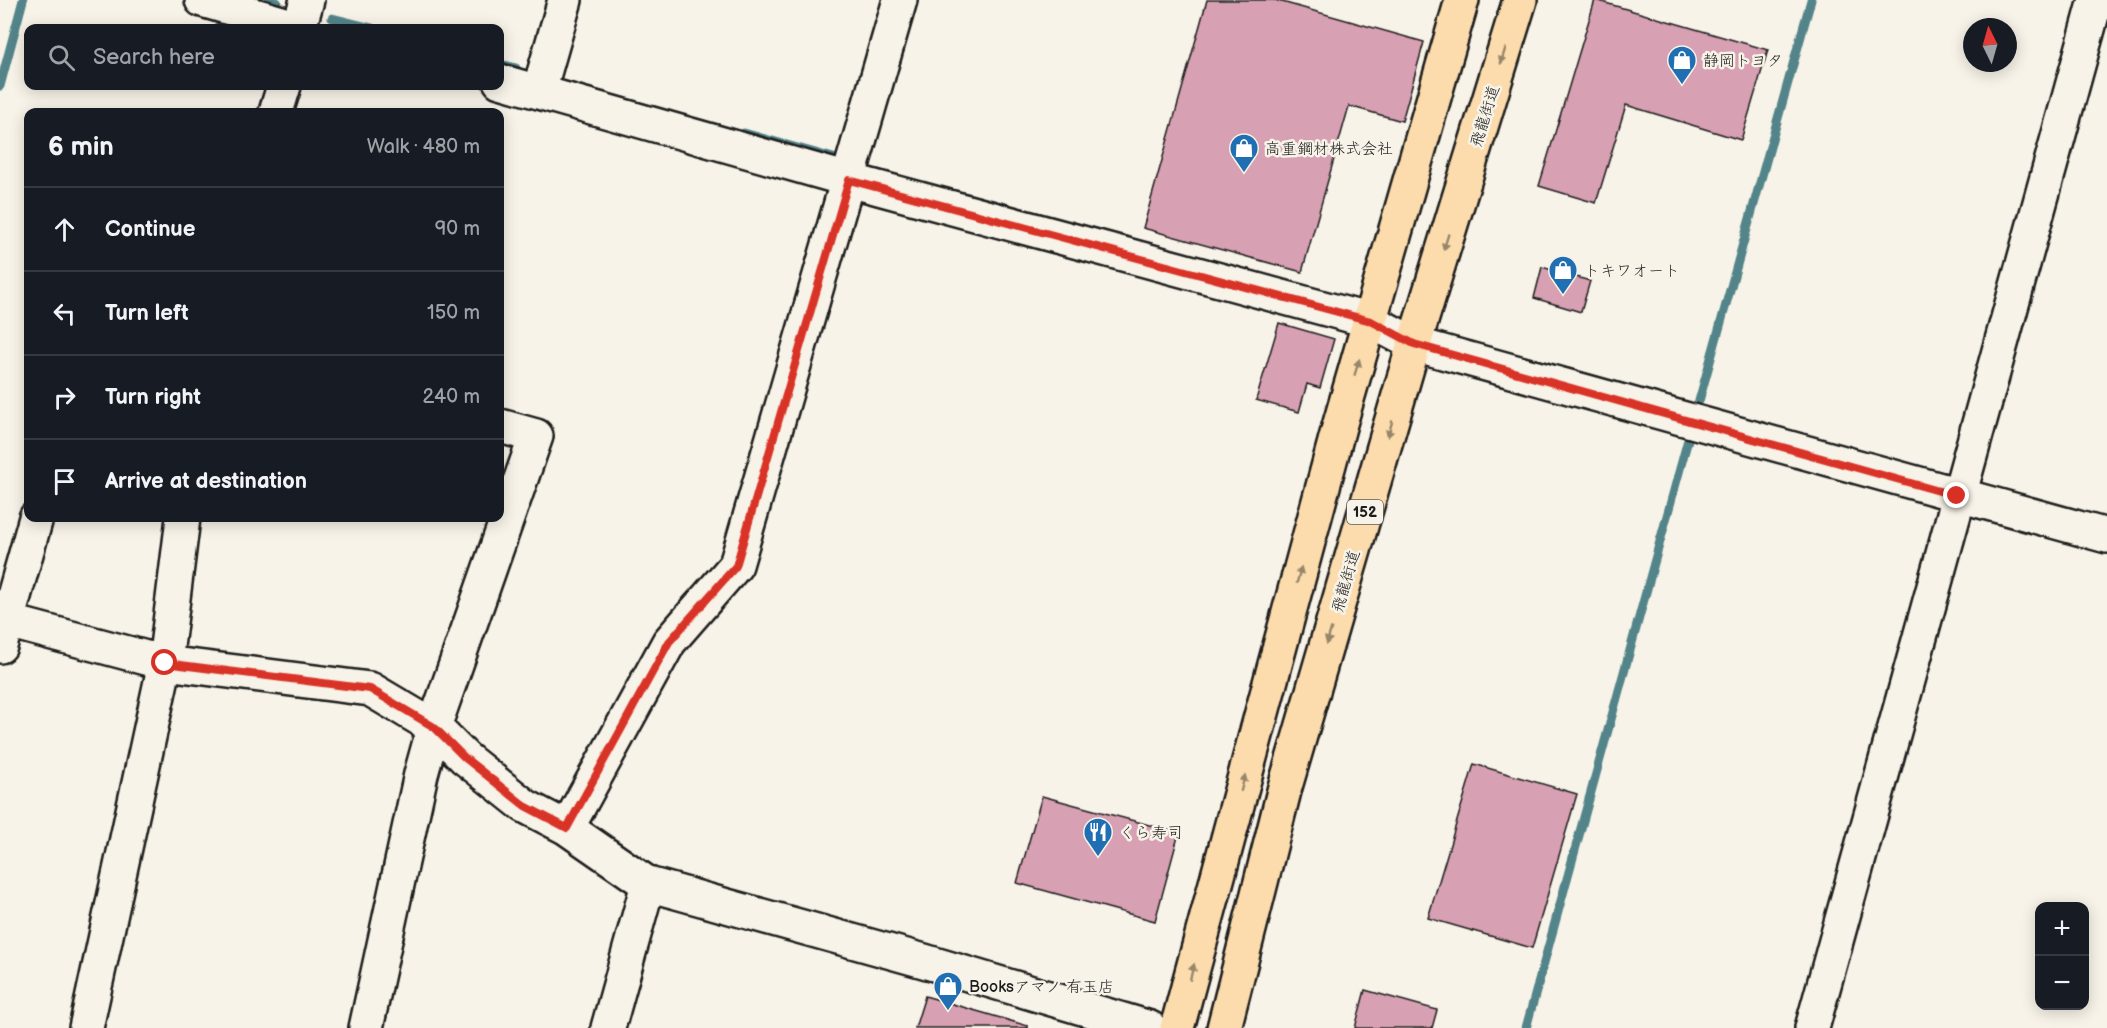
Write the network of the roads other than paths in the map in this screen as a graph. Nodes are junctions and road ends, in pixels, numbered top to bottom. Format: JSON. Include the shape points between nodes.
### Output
{"nodes":[{"id":1,"x":202,"y":0,"type":"edge"},
{"id":2,"x":308,"y":0,"type":"edge"},
{"id":3,"x":565,"y":0,"type":"edge"},
{"id":4,"x":900,"y":0,"type":"edge"},
{"id":5,"x":1462,"y":0,"type":"edge"},
{"id":6,"x":1520,"y":0,"type":"edge"},
{"id":7,"x":2096,"y":0,"type":"edge"},
{"id":8,"x":285,"y":24,"type":"edge"},
{"id":9,"x":300,"y":24,"type":"edge"},
{"id":10,"x":504,"y":82,"type":"edge"},
{"id":11,"x":283,"y":90,"type":"edge"},
{"id":12,"x":539,"y":91,"type":"junction"},
{"id":13,"x":277,"y":108,"type":"edge"},
{"id":14,"x":849,"y":180,"type":"junction"},
{"id":15,"x":1371,"y":321,"type":"junction"},
{"id":16,"x":1414,"y":344,"type":"junction"},
{"id":17,"x":504,"y":427,"type":"edge"},
{"id":18,"x":1957,"y":496,"type":"junction"},
{"id":19,"x":35,"y":522,"type":"edge"},
{"id":20,"x":183,"y":522,"type":"edge"},
{"id":21,"x":2107,"y":536,"type":"edge"},
{"id":22,"x":2,"y":629,"type":"edge"},
{"id":23,"x":165,"y":663,"type":"junction"},
{"id":24,"x":434,"y":727,"type":"junction"},
{"id":25,"x":567,"y":828,"type":"junction"},
{"id":26,"x":648,"y":884,"type":"junction"},
{"id":27,"x":86,"y":1028,"type":"edge"},
{"id":28,"x":366,"y":1028,"type":"edge"},
{"id":29,"x":608,"y":1028,"type":"edge"},
{"id":30,"x":1150,"y":1028,"type":"edge"},
{"id":31,"x":1177,"y":1028,"type":"edge"},
{"id":32,"x":1224,"y":1028,"type":"edge"},
{"id":33,"x":1812,"y":1028,"type":"edge"}],
"edges":[{"from":1,"to":8,"type":"street"},
{"from":2,"to":9,"type":"street"},
{"from":3,"to":12,"type":"street"},
{"from":4,"to":14,"type":"street"},
{"from":5,"to":15,"type":"highway"},
{"from":6,"to":16,"type":"highway","name":"飛龍街道","number":"152","one_way":true},
{"from":7,"to":18,"type":"street"},
{"from":10,"to":12,"type":"street"},
{"from":11,"to":13,"type":"street"},
{"from":12,"to":14,"type":"street"},
{"from":14,"to":15,"type":"street"},
{"from":14,"to":25,"type":"street","via":[[736,566],[669,642]]},
{"from":15,"to":16,"type":"street"},
{"from":31,"to":15,"type":"highway","one_way":true},
{"from":16,"to":18,"type":"street"},
{"from":16,"to":32,"type":"highway","name":"飛龍街道","number":"152","one_way":true,"via":[[1285,787]]},
{"from":17,"to":24,"type":"street","via":[[536,436]]},
{"from":18,"to":21,"type":"street"},
{"from":18,"to":33,"type":"street"},
{"from":19,"to":22,"type":"street"},
{"from":20,"to":23,"type":"street"},
{"from":22,"to":23,"type":"street"},
{"from":23,"to":24,"type":"street","via":[[370,689]]},
{"from":23,"to":27,"type":"street"},
{"from":24,"to":25,"type":"street","via":[[465,758],[525,806]]},
{"from":24,"to":28,"type":"street"},
{"from":25,"to":26,"type":"street"},
{"from":26,"to":29,"type":"street"},
{"from":26,"to":30,"type":"street"}]}
